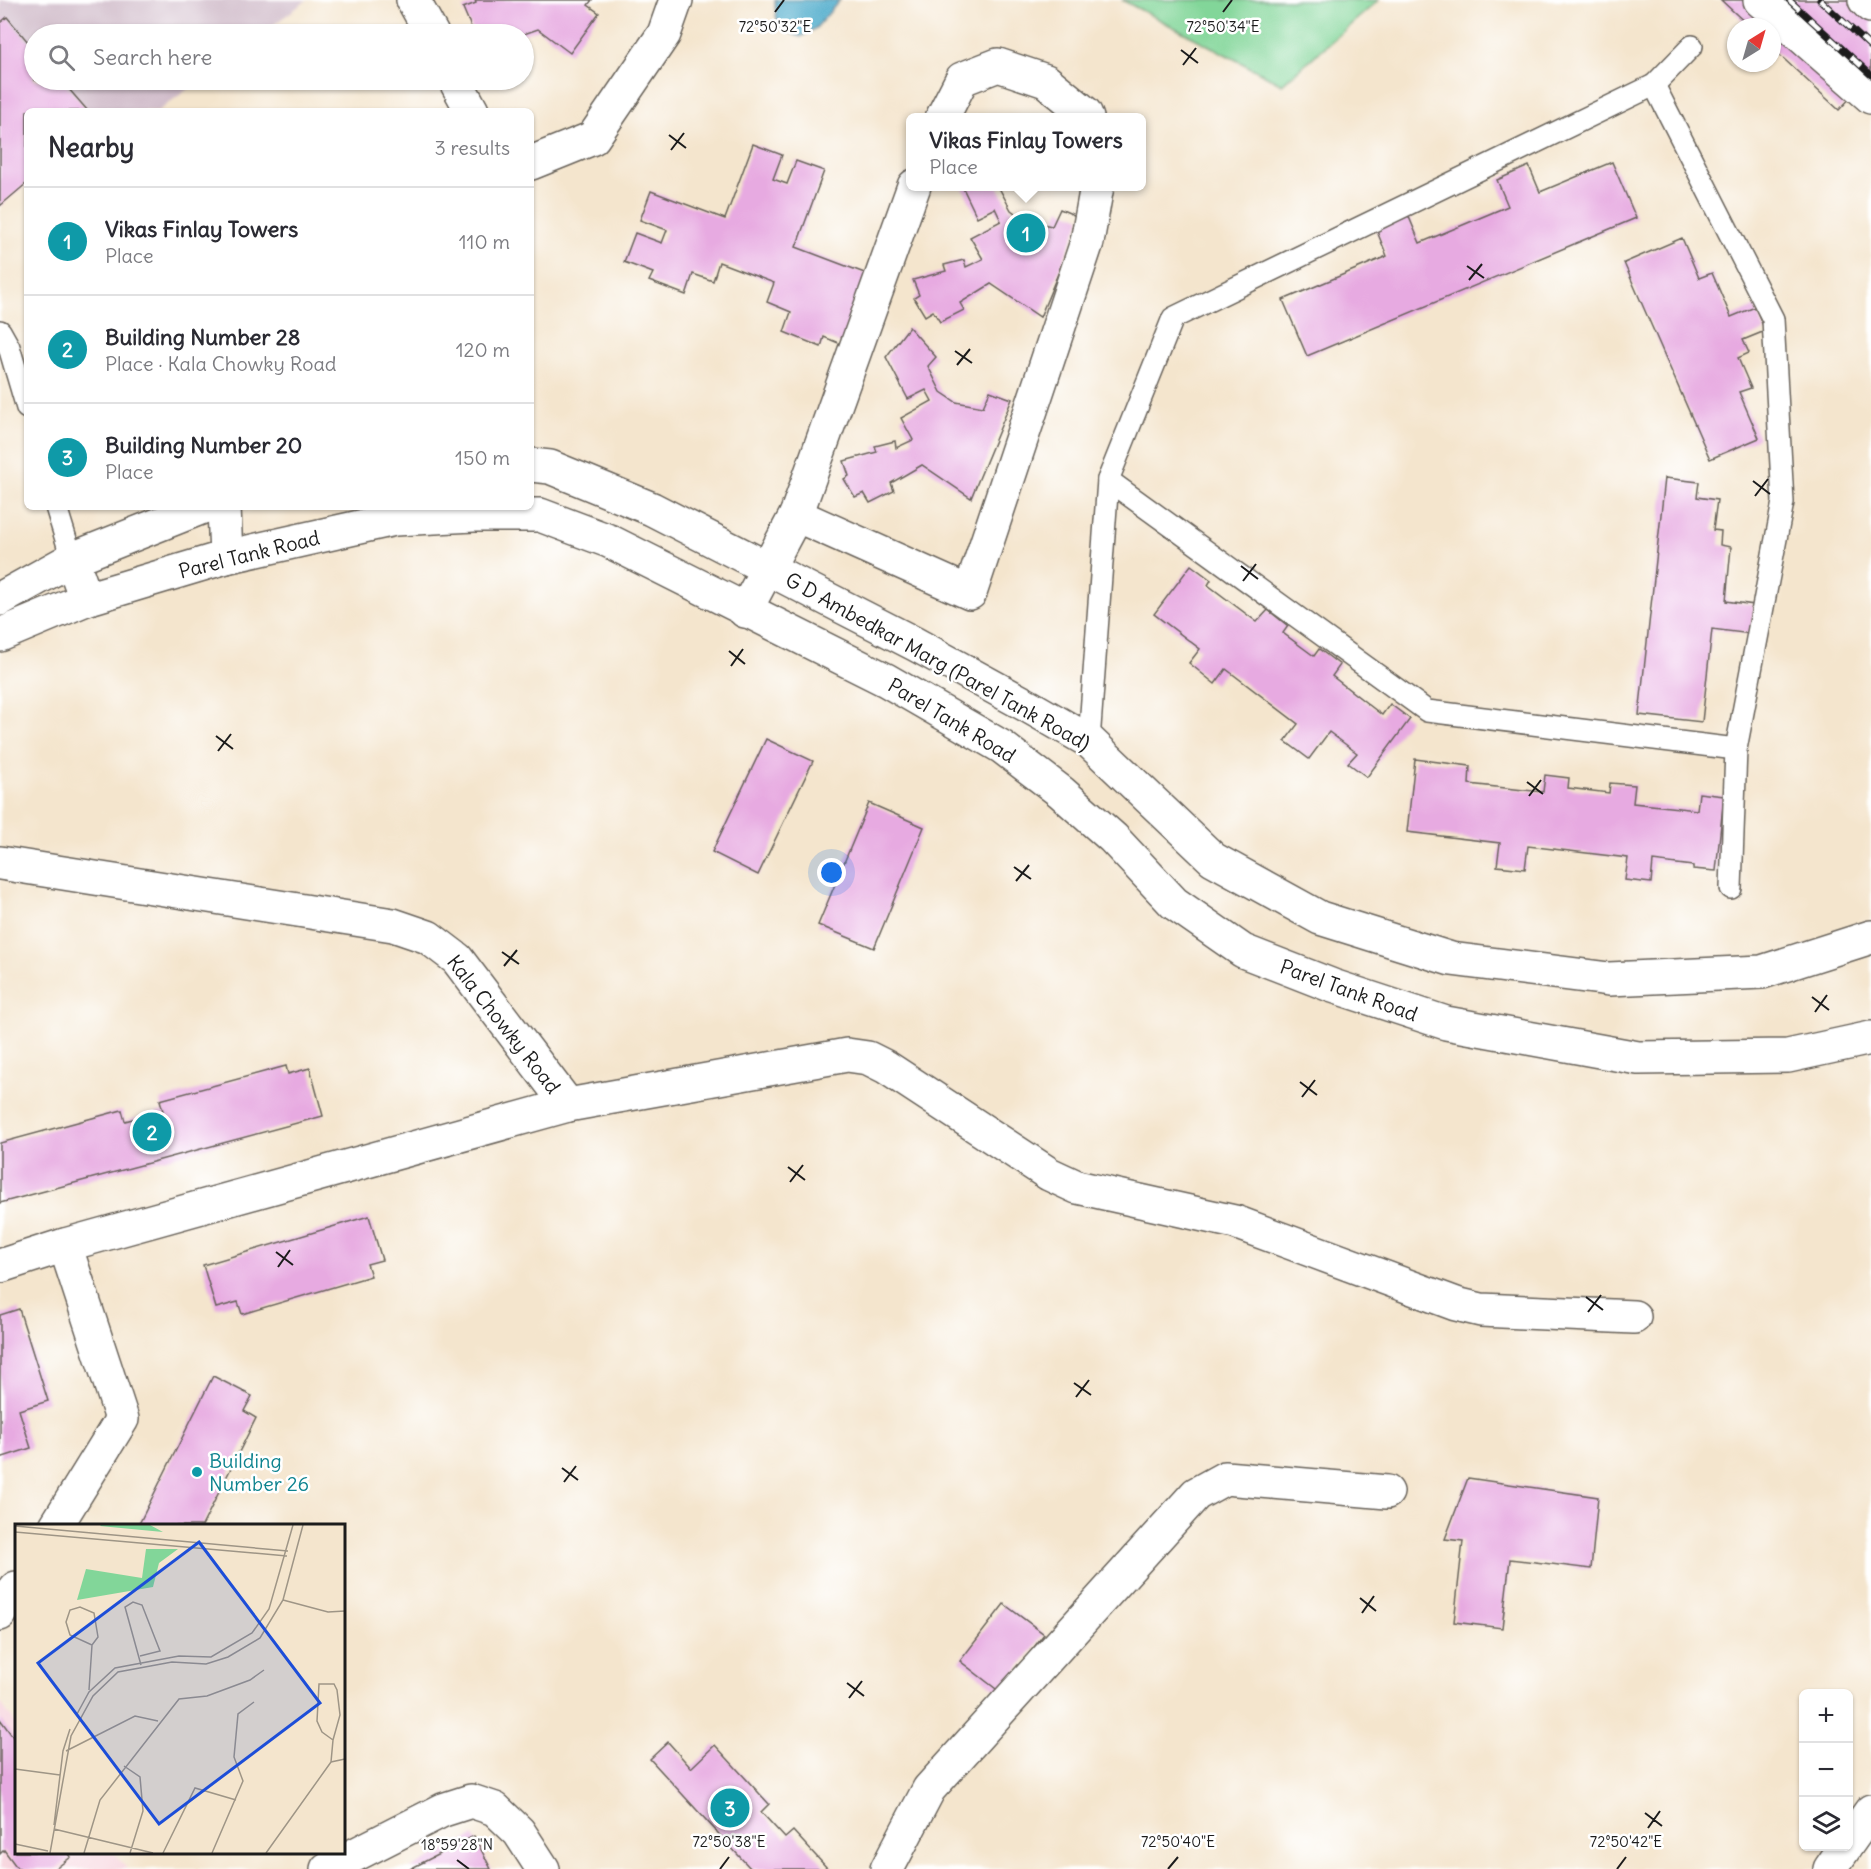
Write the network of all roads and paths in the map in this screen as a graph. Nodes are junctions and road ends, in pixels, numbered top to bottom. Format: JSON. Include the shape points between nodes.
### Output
{"nodes":[{"id":1,"x":413,"y":0,"type":"edge"},
{"id":2,"x":676,"y":0,"type":"edge"},
{"id":3,"x":1760,"y":0,"type":"edge"},
{"id":4,"x":1864,"y":0,"type":"edge"},
{"id":5,"x":1871,"y":6,"type":"edge"},
{"id":6,"x":426,"y":24,"type":"edge"},
{"id":7,"x":1692,"y":46,"type":"dead end"},
{"id":8,"x":1654,"y":85,"type":"junction"},
{"id":9,"x":460,"y":90,"type":"edge"},
{"id":10,"x":1871,"y":97,"type":"edge"},
{"id":11,"x":470,"y":108,"type":"edge"},
{"id":12,"x":944,"y":113,"type":"edge"},
{"id":13,"x":1085,"y":113,"type":"edge"},
{"id":14,"x":534,"y":162,"type":"edge"},
{"id":15,"x":912,"y":191,"type":"edge"},
{"id":16,"x":1096,"y":191,"type":"edge"},
{"id":17,"x":0,"y":331,"type":"edge"},
{"id":18,"x":24,"y":398,"type":"edge"},
{"id":19,"x":534,"y":465,"type":"edge"},
{"id":20,"x":1108,"y":480,"type":"junction"},
{"id":21,"x":57,"y":510,"type":"edge"},
{"id":22,"x":195,"y":510,"type":"edge"},
{"id":23,"x":224,"y":510,"type":"edge"},
{"id":24,"x":796,"y":515,"type":"junction"},
{"id":25,"x":226,"y":557,"type":"junction"},
{"id":26,"x":72,"y":559,"type":"junction"},
{"id":27,"x":769,"y":568,"type":"junction"},
{"id":28,"x":0,"y":599,"type":"edge"},
{"id":29,"x":86,"y":599,"type":"junction"},
{"id":30,"x":745,"y":611,"type":"junction"},
{"id":31,"x":0,"y":634,"type":"edge"},
{"id":32,"x":1030,"y":707,"type":"junction"},
{"id":33,"x":1089,"y":741,"type":"junction"},
{"id":34,"x":1002,"y":747,"type":"junction"},
{"id":35,"x":1736,"y":749,"type":"junction"},
{"id":36,"x":0,"y":863,"type":"edge"},
{"id":37,"x":1731,"y":888,"type":"dead end"},
{"id":38,"x":1871,"y":937,"type":"edge"},
{"id":39,"x":1871,"y":1038,"type":"edge"},
{"id":40,"x":568,"y":1105,"type":"junction"},
{"id":41,"x":65,"y":1245,"type":"junction"},
{"id":42,"x":0,"y":1266,"type":"edge"},
{"id":43,"x":1634,"y":1317,"type":"dead end"},
{"id":44,"x":1387,"y":1492,"type":"dead end"},
{"id":45,"x":57,"y":1524,"type":"edge"},
{"id":46,"x":15,"y":1590,"type":"edge"},
{"id":47,"x":0,"y":1614,"type":"edge"},
{"id":48,"x":1871,"y":1811,"type":"edge"},
{"id":49,"x":1853,"y":1836,"type":"edge"},
{"id":50,"x":1843,"y":1851,"type":"edge"},
{"id":51,"x":327,"y":1869,"type":"edge"},
{"id":52,"x":543,"y":1869,"type":"edge"},
{"id":53,"x":887,"y":1869,"type":"edge"},
{"id":54,"x":1830,"y":1869,"type":"edge"}],
"edges":[{"from":1,"to":6,"type":"street"},
{"from":2,"to":14,"type":"street","via":[[664,34],[593,138]]},
{"from":3,"to":10,"type":"street"},
{"from":4,"to":5,"type":"street"},
{"from":7,"to":8,"type":"lane"},
{"from":8,"to":20,"type":"lane","via":[[1173,318]]},
{"from":8,"to":35,"type":"lane","via":[[1773,320],[1784,502]]},
{"from":9,"to":11,"type":"street"},
{"from":12,"to":13,"type":"street","via":[[962,79],[998,65],[1046,81]]},
{"from":15,"to":24,"type":"street"},
{"from":16,"to":24,"type":"street","via":[[1087,242],[970,593]]},
{"from":17,"to":18,"type":"lane","via":[[9,347]]},
{"from":19,"to":27,"type":"street","name":"G D Ambedkar Marg (Parel Tank Road)","via":[[550,467],[652,509]]},
{"from":20,"to":33,"type":"lane"},
{"from":20,"to":35,"type":"lane","via":[[1427,711]]},
{"from":21,"to":26,"type":"lane"},
{"from":22,"to":26,"type":"street"},
{"from":23,"to":25,"type":"street"},
{"from":24,"to":27,"type":"street"},
{"from":25,"to":29,"type":"street","name":"Parel Tank Road"},
{"from":25,"to":30,"type":"street","name":"Parel Tank Road","via":[[395,519],[540,515],[609,541]]},
{"from":26,"to":28,"type":"street"},
{"from":26,"to":29,"type":"street"},
{"from":27,"to":30,"type":"street"},
{"from":27,"to":32,"type":"street","name":"G D Ambedkar Marg (Parel Tank Road)"},
{"from":29,"to":31,"type":"street","name":"Parel Tank Road"},
{"from":30,"to":34,"type":"street","name":"Parel Tank Road","via":[[886,680]]},
{"from":32,"to":33,"type":"street","name":"G D Ambedkar Marg (Parel Tank Road)"},
{"from":32,"to":34,"type":"street"},
{"from":33,"to":38,"type":"street","name":"G D Ambedkar Marg (Parel Tank Road)","via":[[1213,859],[1320,918],[1451,959],[1609,979],[1761,972]]},
{"from":34,"to":39,"type":"street","name":"Parel Tank Road","via":[[1113,838],[1174,903],[1243,951],[1333,986],[1446,1023],[1638,1058],[1788,1056]]},
{"from":35,"to":37,"type":"lane"},
{"from":36,"to":40,"type":"street","name":"Kala Chowky Road","via":[[393,925],[428,937],[457,959]]},
{"from":40,"to":41,"type":"street","name":"Kala Chowky Road"},
{"from":40,"to":43,"type":"street","via":[[847,1055],[868,1058],[1049,1174],[1077,1187],[1235,1222],[1481,1310]]},
{"from":41,"to":42,"type":"street","name":"Kala Chowky Road"},
{"from":41,"to":45,"type":"street","via":[[122,1419]]},
{"from":44,"to":53,"type":"street","via":[[1225,1478],[1196,1494],[929,1789]]},
{"from":46,"to":47,"type":"street"},
{"from":48,"to":49,"type":"street"},
{"from":50,"to":54,"type":"street"},
{"from":51,"to":52,"type":"street","via":[[443,1810],[471,1801],[495,1809],[519,1832]]}]}
